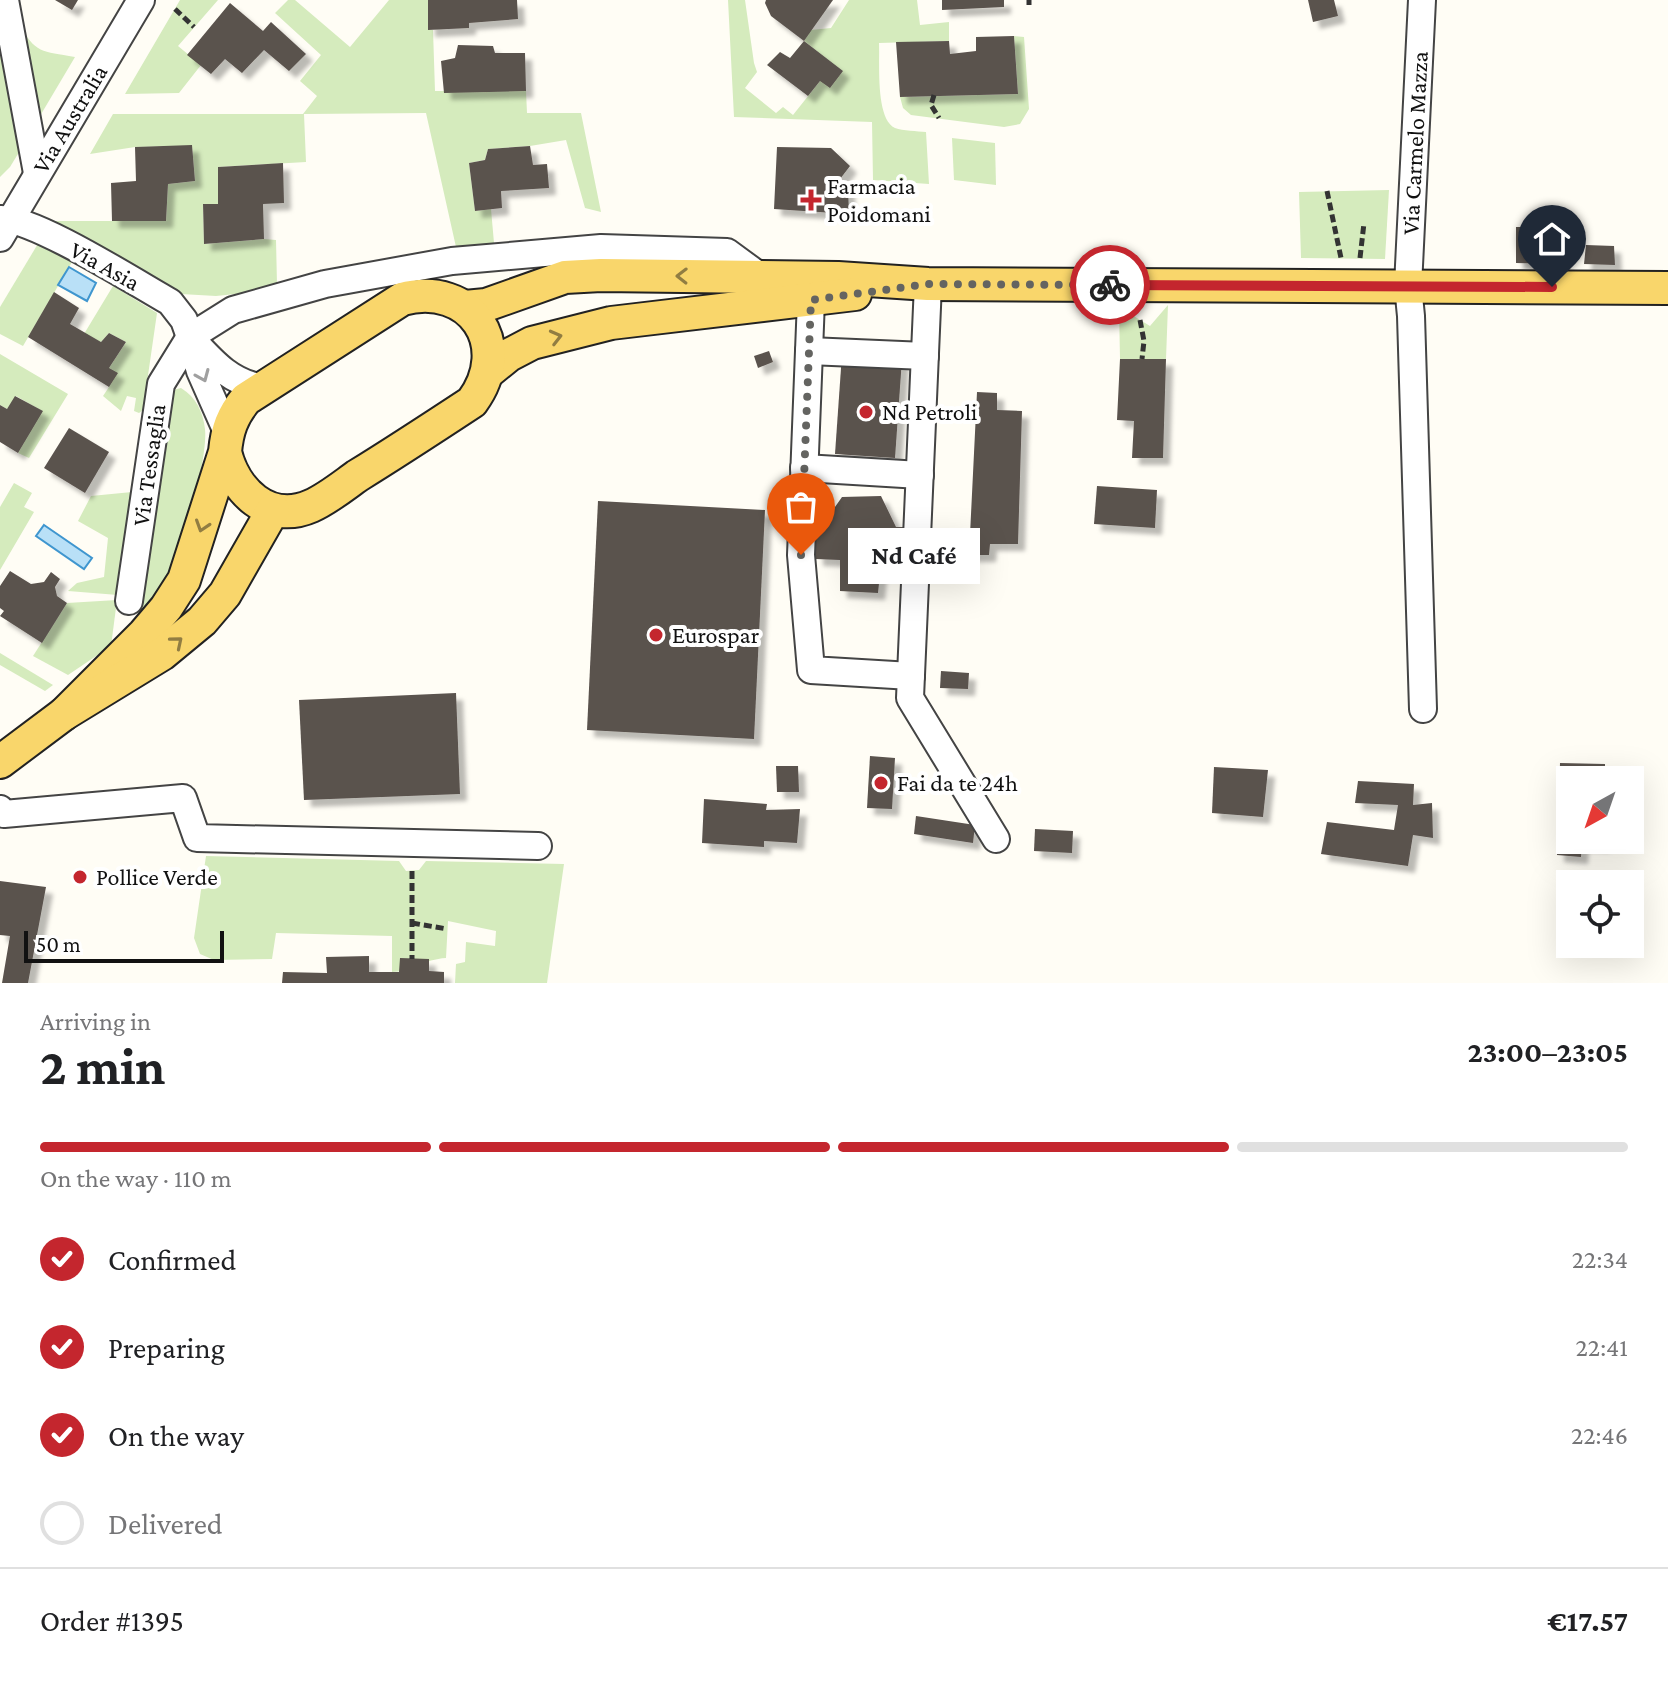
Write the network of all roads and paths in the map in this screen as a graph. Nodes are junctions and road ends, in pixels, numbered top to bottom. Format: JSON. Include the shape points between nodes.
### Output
{"nodes":[{"id":1,"x":5,"y":0,"type":"edge"},
{"id":2,"x":141,"y":0,"type":"edge"},
{"id":3,"x":1422,"y":0,"type":"edge"},
{"id":4,"x":175,"y":9,"type":"dead end"},
{"id":5,"x":194,"y":27,"type":"dead end"},
{"id":6,"x":934,"y":95,"type":"dead end"},
{"id":7,"x":939,"y":118,"type":"dead end"},
{"id":8,"x":37,"y":173,"type":"junction"},
{"id":9,"x":1327,"y":191,"type":"dead end"},
{"id":10,"x":1364,"y":223,"type":"dead end"},
{"id":11,"x":4,"y":225,"type":"edge"},
{"id":12,"x":1341,"y":259,"type":"dead end"},
{"id":13,"x":1359,"y":259,"type":"dead end"},
{"id":14,"x":761,"y":277,"type":"junction"},
{"id":15,"x":928,"y":284,"type":"junction"},
{"id":16,"x":1408,"y":286,"type":"junction"},
{"id":17,"x":1668,"y":288,"type":"edge"},
{"id":18,"x":811,"y":300,"type":"junction"},
{"id":19,"x":465,"y":307,"type":"junction"},
{"id":20,"x":1140,"y":320,"type":"dead end"},
{"id":21,"x":190,"y":337,"type":"junction"},
{"id":22,"x":809,"y":351,"type":"junction"},
{"id":23,"x":925,"y":356,"type":"junction"},
{"id":24,"x":1142,"y":359,"type":"dead end"},
{"id":25,"x":488,"y":372,"type":"junction"},
{"id":26,"x":264,"y":388,"type":"junction"},
{"id":27,"x":226,"y":442,"type":"junction"},
{"id":28,"x":804,"y":468,"type":"junction"},
{"id":29,"x":920,"y":475,"type":"junction"},
{"id":30,"x":273,"y":510,"type":"junction"},
{"id":31,"x":129,"y":601,"type":"dead end"},
{"id":32,"x":911,"y":676,"type":"junction"},
{"id":33,"x":1423,"y":709,"type":"dead end"},
{"id":34,"x":64,"y":714,"type":"junction"},
{"id":35,"x":0,"y":762,"type":"edge"},
{"id":36,"x":0,"y":809,"type":"edge"},
{"id":37,"x":996,"y":839,"type":"dead end"},
{"id":38,"x":538,"y":846,"type":"dead end"},
{"id":39,"x":412,"y":871,"type":"dead end"},
{"id":40,"x":412,"y":923,"type":"junction"},
{"id":41,"x":447,"y":929,"type":"dead end"},
{"id":42,"x":412,"y":959,"type":"dead end"}],
"edges":[{"from":1,"to":8,"type":"street"},
{"from":2,"to":8,"type":"street","name":"Via Australia"},
{"from":3,"to":16,"type":"street","name":"Via Carmelo Mazza"},
{"from":4,"to":5,"type":"path"},
{"from":6,"to":7,"type":"path","via":[[931,105]]},
{"from":8,"to":11,"type":"street","name":"Via Australia"},
{"from":9,"to":12,"type":"path"},
{"from":10,"to":13,"type":"path"},
{"from":11,"to":21,"type":"street","name":"Via Asia","via":[[44,232],[170,302]]},
{"from":14,"to":15,"type":"main road"},
{"from":14,"to":19,"type":"main road","one_way":true,"via":[[565,277],[486,305]]},
{"from":14,"to":21,"type":"street","via":[[727,252],[711,250],[601,248],[452,261],[325,284],[233,310]]},
{"from":15,"to":16,"type":"main road"},
{"from":15,"to":18,"type":"main road"},
{"from":15,"to":23,"type":"street"},
{"from":16,"to":17,"type":"main road"},
{"from":16,"to":33,"type":"street","name":"Via Carmelo Mazza"},
{"from":18,"to":22,"type":"street"},
{"from":25,"to":18,"type":"main road","one_way":true,"via":[[532,343],[611,323]]},
{"from":19,"to":25,"type":"main road","via":[[487,338]]},
{"from":19,"to":26,"type":"main road","via":[[436,295],[402,299]]},
{"from":20,"to":24,"type":"path"},
{"from":21,"to":26,"type":"street","via":[[231,378]]},
{"from":21,"to":27,"type":"street","one_way":true},
{"from":21,"to":31,"type":"street","name":"Via Tessaglia","via":[[161,384]]},
{"from":22,"to":23,"type":"street"},
{"from":22,"to":28,"type":"street"},
{"from":23,"to":29,"type":"street"},
{"from":25,"to":30,"type":"main road","via":[[472,402],[310,507]]},
{"from":26,"to":27,"type":"main road","via":[[234,415]]},
{"from":27,"to":30,"type":"main road","via":[[229,471],[239,487]]},
{"from":27,"to":34,"type":"main road","one_way":true,"via":[[184,580],[144,634]]},
{"from":28,"to":29,"type":"street"},
{"from":28,"to":32,"type":"street","via":[[801,555],[811,670]]},
{"from":29,"to":32,"type":"street"},
{"from":34,"to":30,"type":"main road","one_way":true,"via":[[162,654],[202,621],[225,594]]},
{"from":32,"to":37,"type":"street","via":[[910,698]]},
{"from":34,"to":35,"type":"main road"},
{"from":36,"to":38,"type":"street","via":[[4,814],[183,798],[197,838]]},
{"from":39,"to":40,"type":"path"},
{"from":40,"to":41,"type":"path"},
{"from":40,"to":42,"type":"path"}]}
